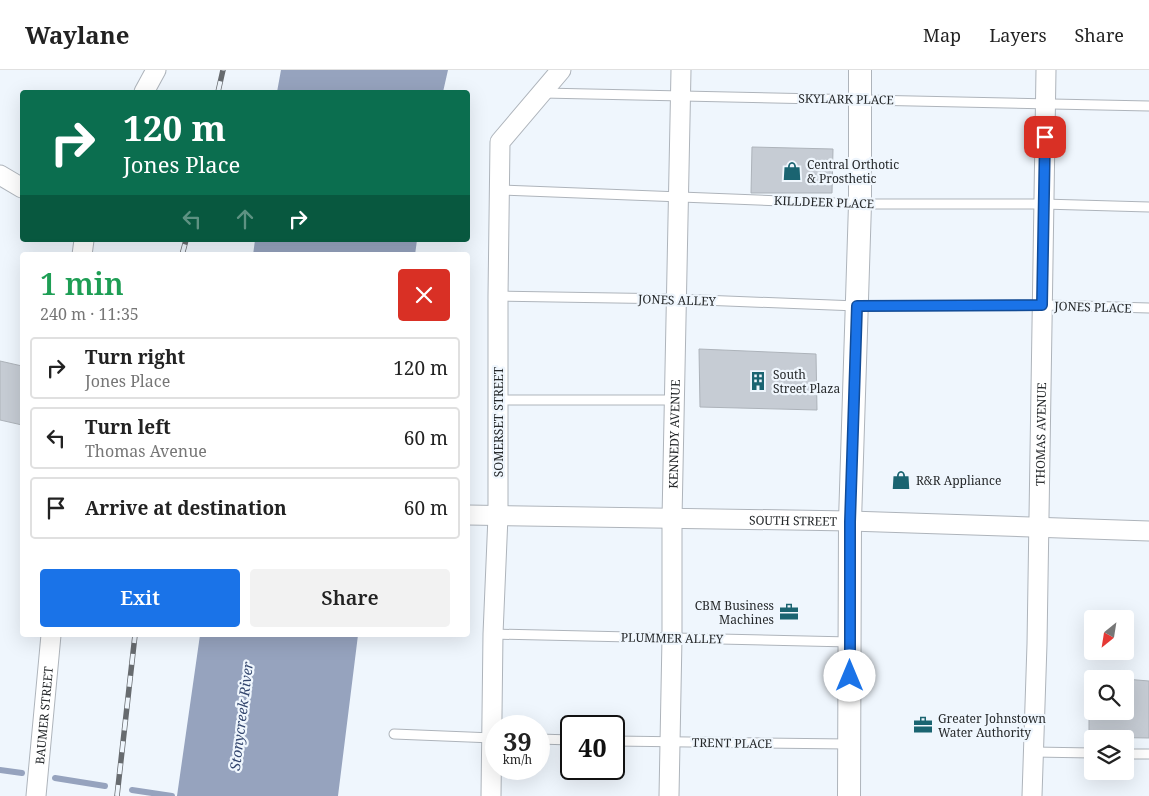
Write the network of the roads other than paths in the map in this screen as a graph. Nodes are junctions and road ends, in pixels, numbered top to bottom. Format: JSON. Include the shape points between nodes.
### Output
{"nodes":[{"id":1,"x":156,"y":70,"type":"edge"},
{"id":2,"x":561,"y":70,"type":"edge"},
{"id":3,"x":681,"y":70,"type":"edge"},
{"id":4,"x":860,"y":70,"type":"edge"},
{"id":5,"x":1046,"y":70,"type":"edge"},
{"id":6,"x":145,"y":90,"type":"edge"},
{"id":7,"x":543,"y":93,"type":"junction"},
{"id":8,"x":680,"y":96,"type":"junction"},
{"id":9,"x":860,"y":99,"type":"junction"},
{"id":10,"x":1046,"y":103,"type":"junction"},
{"id":11,"x":1149,"y":106,"type":"edge"},
{"id":12,"x":0,"y":175,"type":"edge"},
{"id":13,"x":20,"y":187,"type":"edge"},
{"id":14,"x":498,"y":190,"type":"junction"},
{"id":15,"x":680,"y":197,"type":"junction"},
{"id":16,"x":860,"y":204,"type":"junction"},
{"id":17,"x":1043,"y":204,"type":"junction"},
{"id":18,"x":1149,"y":207,"type":"edge"},
{"id":19,"x":498,"y":296,"type":"junction"},
{"id":20,"x":677,"y":299,"type":"junction"},
{"id":21,"x":1042,"y":305,"type":"junction"},
{"id":22,"x":857,"y":306,"type":"junction"},
{"id":23,"x":1149,"y":308,"type":"edge"},
{"id":24,"x":498,"y":400,"type":"junction"},
{"id":25,"x":674,"y":400,"type":"junction"},
{"id":26,"x":470,"y":515,"type":"edge"},
{"id":27,"x":498,"y":516,"type":"junction"},
{"id":28,"x":672,"y":519,"type":"junction"},
{"id":29,"x":850,"y":522,"type":"junction"},
{"id":30,"x":1038,"y":527,"type":"junction"},
{"id":31,"x":1149,"y":531,"type":"edge"},
{"id":32,"x":493,"y":634,"type":"junction"},
{"id":33,"x":51,"y":637,"type":"edge"},
{"id":34,"x":672,"y":638,"type":"junction"},
{"id":35,"x":850,"y":642,"type":"junction"},
{"id":36,"x":494,"y":715,"type":"edge"},
{"id":37,"x":394,"y":734,"type":"dead end"},
{"id":38,"x":485,"y":738,"type":"edge"},
{"id":39,"x":625,"y":741,"type":"edge"},
{"id":40,"x":670,"y":742,"type":"junction"},
{"id":41,"x":850,"y":744,"type":"junction"},
{"id":42,"x":1034,"y":752,"type":"junction"},
{"id":43,"x":1084,"y":753,"type":"edge"},
{"id":44,"x":1134,"y":754,"type":"edge"},
{"id":45,"x":1149,"y":754,"type":"edge"},
{"id":46,"x":492,"y":780,"type":"edge"},
{"id":47,"x":36,"y":796,"type":"edge"},
{"id":48,"x":491,"y":796,"type":"edge"},
{"id":49,"x":669,"y":796,"type":"edge"},
{"id":50,"x":849,"y":796,"type":"edge"},
{"id":51,"x":1032,"y":796,"type":"edge"}],
"edges":[{"from":1,"to":6,"type":"street"},
{"from":2,"to":7,"type":"street","name":"SOMERSET STREET"},
{"from":3,"to":8,"type":"street","name":"KENNEDY AVENUE"},
{"from":4,"to":9,"type":"street"},
{"from":5,"to":10,"type":"street","name":"THOMAS AVENUE"},
{"from":7,"to":8,"type":"lane","name":"SKYLARK PLACE"},
{"from":7,"to":14,"type":"street","name":"SOMERSET STREET","via":[[500,142]]},
{"from":8,"to":9,"type":"lane","name":"SKYLARK PLACE"},
{"from":8,"to":15,"type":"street","name":"KENNEDY AVENUE"},
{"from":9,"to":10,"type":"lane","name":"SKYLARK PLACE"},
{"from":9,"to":16,"type":"street"},
{"from":10,"to":11,"type":"lane","name":"SKYLARK PLACE"},
{"from":10,"to":17,"type":"street","name":"THOMAS AVENUE"},
{"from":12,"to":13,"type":"street"},
{"from":14,"to":15,"type":"lane","name":"KILLDEER PLACE"},
{"from":14,"to":19,"type":"street","name":"SOMERSET STREET"},
{"from":15,"to":16,"type":"lane","name":"KILLDEER PLACE"},
{"from":15,"to":20,"type":"street","name":"KENNEDY AVENUE"},
{"from":16,"to":17,"type":"lane","name":"KILLDEER PLACE"},
{"from":16,"to":22,"type":"street"},
{"from":17,"to":18,"type":"lane","name":"KILLDEER PLACE"},
{"from":17,"to":21,"type":"street","name":"THOMAS AVENUE"},
{"from":19,"to":20,"type":"lane","name":"JONES ALLEY"},
{"from":19,"to":24,"type":"street","name":"SOMERSET STREET"},
{"from":20,"to":22,"type":"lane","name":"JONES ALLEY"},
{"from":20,"to":25,"type":"street","name":"KENNEDY AVENUE"},
{"from":21,"to":22,"type":"lane","name":"JONES PLACE"},
{"from":21,"to":23,"type":"lane","name":"JONES PLACE"},
{"from":21,"to":30,"type":"street","name":"THOMAS AVENUE"},
{"from":22,"to":29,"type":"street"},
{"from":24,"to":25,"type":"lane"},
{"from":24,"to":27,"type":"street","name":"SOMERSET STREET"},
{"from":25,"to":28,"type":"street","name":"KENNEDY AVENUE"},
{"from":26,"to":27,"type":"street","name":"SOUTH STREET"},
{"from":27,"to":28,"type":"street","name":"SOUTH STREET"},
{"from":27,"to":32,"type":"street","name":"SOMERSET STREET"},
{"from":28,"to":29,"type":"street","name":"SOUTH STREET"},
{"from":28,"to":34,"type":"street","name":"KENNEDY AVENUE"},
{"from":29,"to":30,"type":"street","name":"SOUTH STREET"},
{"from":29,"to":35,"type":"street"},
{"from":30,"to":31,"type":"street","name":"SOUTH STREET"},
{"from":30,"to":42,"type":"street","name":"THOMAS AVENUE"},
{"from":32,"to":34,"type":"lane","name":"PLUMMER ALLEY"},
{"from":32,"to":36,"type":"street","name":"SOMERSET STREET"},
{"from":33,"to":47,"type":"street","name":"BAUMER STREET"},
{"from":34,"to":35,"type":"lane","name":"PLUMMER ALLEY"},
{"from":34,"to":40,"type":"street","name":"KENNEDY AVENUE"},
{"from":35,"to":41,"type":"street"},
{"from":37,"to":38,"type":"lane"},
{"from":39,"to":40,"type":"lane","name":"TRENT PLACE"},
{"from":40,"to":41,"type":"lane","name":"TRENT PLACE"},
{"from":40,"to":49,"type":"street","name":"KENNEDY AVENUE"},
{"from":41,"to":50,"type":"street"},
{"from":42,"to":43,"type":"lane"},
{"from":42,"to":51,"type":"street","name":"THOMAS AVENUE"},
{"from":44,"to":45,"type":"lane"},
{"from":46,"to":48,"type":"street","name":"SOMERSET STREET"}]}
